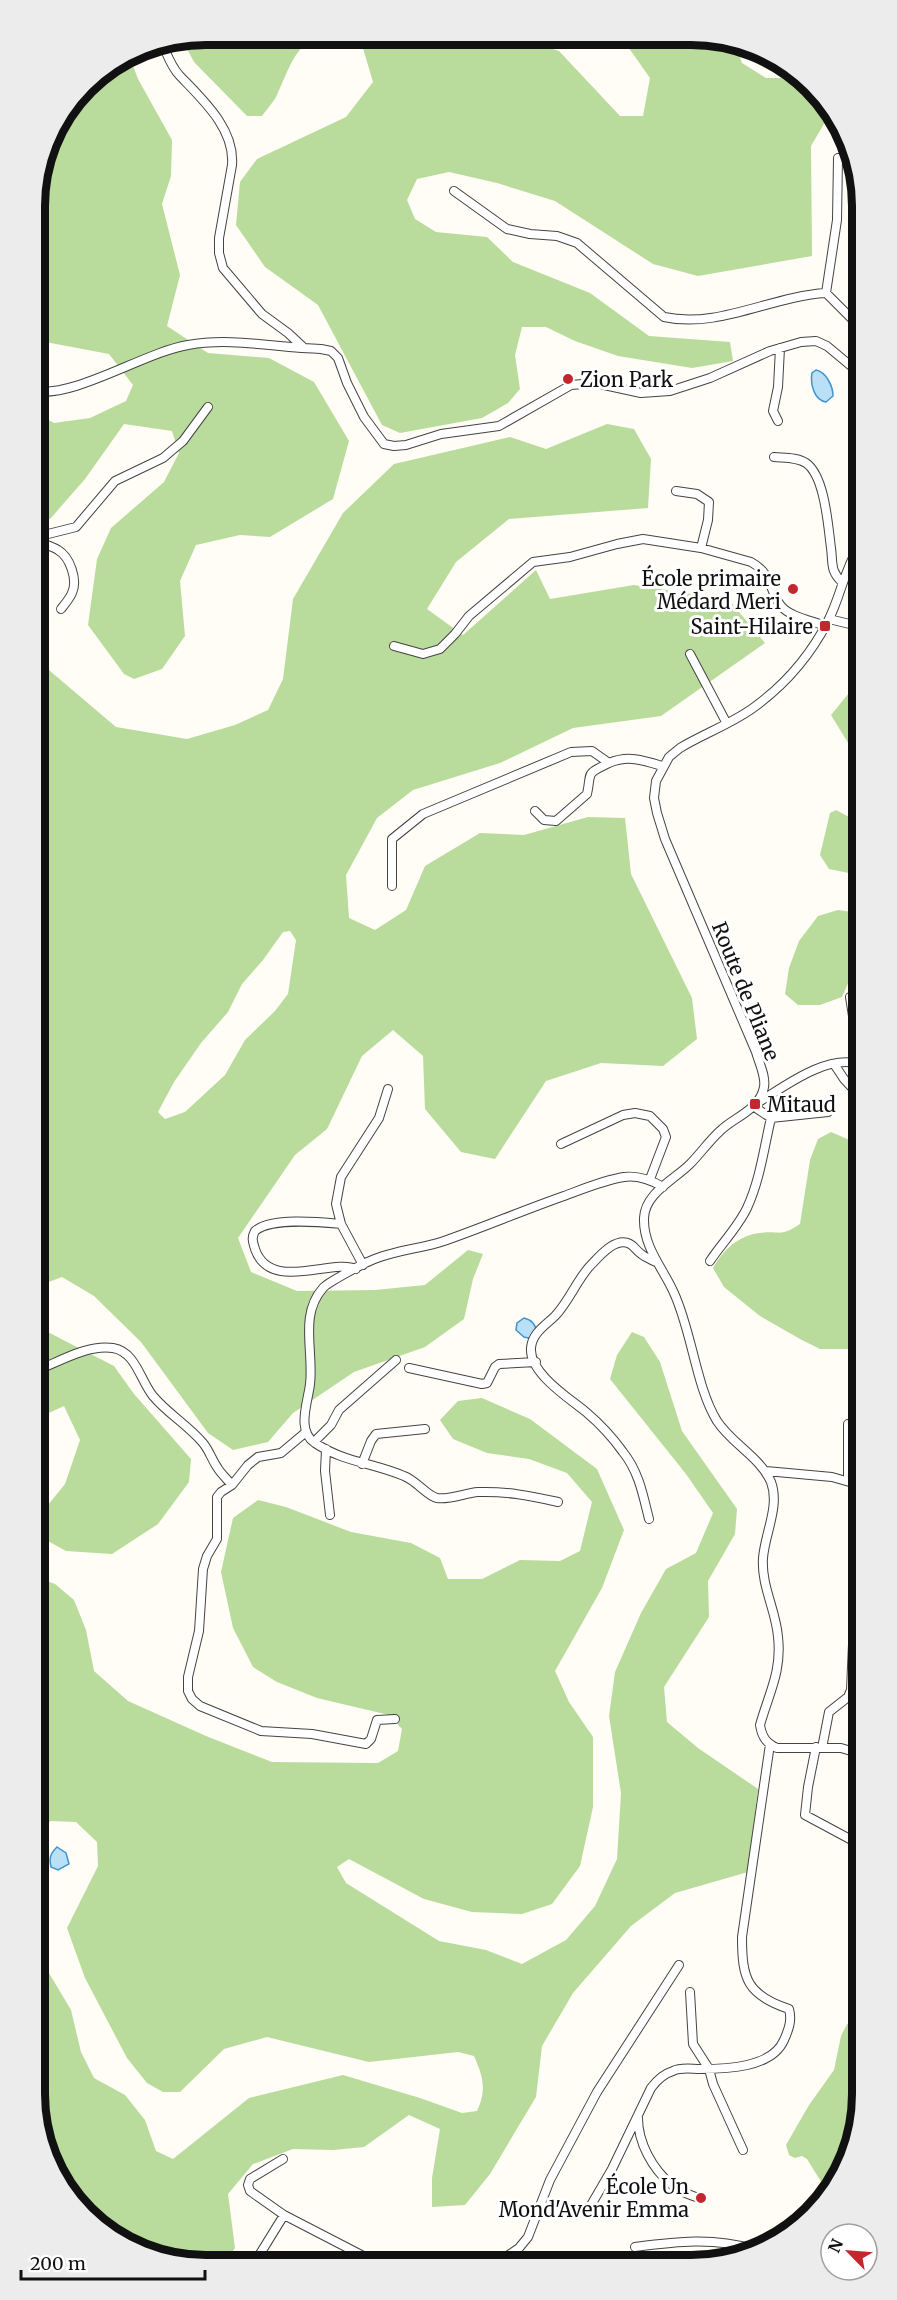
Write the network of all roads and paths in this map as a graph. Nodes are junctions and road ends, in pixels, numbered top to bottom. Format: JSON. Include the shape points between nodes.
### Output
{"nodes":[{"id":1,"x":166,"y":51,"type":"edge"},
{"id":2,"x":838,"y":158,"type":"dead end"},
{"id":3,"x":454,"y":191,"type":"dead end"},
{"id":4,"x":826,"y":293,"type":"junction"},
{"id":5,"x":852,"y":319,"type":"edge"},
{"id":6,"x":304,"y":348,"type":"junction"},
{"id":7,"x":780,"y":348,"type":"junction"},
{"id":8,"x":852,"y":366,"type":"edge"},
{"id":9,"x":45,"y":391,"type":"edge"},
{"id":10,"x":208,"y":407,"type":"dead end"},
{"id":11,"x":778,"y":421,"type":"dead end"},
{"id":12,"x":774,"y":457,"type":"dead end"},
{"id":13,"x":676,"y":491,"type":"dead end"},
{"id":14,"x":45,"y":536,"type":"edge"},
{"id":15,"x":45,"y":544,"type":"edge"},
{"id":16,"x":701,"y":548,"type":"junction"},
{"id":17,"x":852,"y":557,"type":"edge"},
{"id":18,"x":842,"y":582,"type":"junction"},
{"id":19,"x":61,"y":609,"type":"dead end"},
{"id":20,"x":827,"y":622,"type":"junction"},
{"id":21,"x":852,"y":625,"type":"edge"},
{"id":22,"x":394,"y":646,"type":"dead end"},
{"id":23,"x":690,"y":654,"type":"dead end"},
{"id":24,"x":726,"y":722,"type":"junction"},
{"id":25,"x":609,"y":763,"type":"junction"},
{"id":26,"x":662,"y":766,"type":"junction"},
{"id":27,"x":535,"y":811,"type":"dead end"},
{"id":28,"x":392,"y":886,"type":"dead end"},
{"id":29,"x":850,"y":998,"type":"dead end"},
{"id":30,"x":852,"y":1010,"type":"edge"},
{"id":31,"x":834,"y":1064,"type":"junction"},
{"id":32,"x":852,"y":1064,"type":"edge"},
{"id":33,"x":852,"y":1088,"type":"edge"},
{"id":34,"x":388,"y":1089,"type":"dead end"},
{"id":35,"x":754,"y":1105,"type":"junction"},
{"id":36,"x":828,"y":1112,"type":"dead end"},
{"id":37,"x":771,"y":1118,"type":"junction"},
{"id":38,"x":561,"y":1144,"type":"dead end"},
{"id":39,"x":650,"y":1179,"type":"junction"},
{"id":40,"x":663,"y":1187,"type":"junction"},
{"id":41,"x":341,"y":1224,"type":"junction"},
{"id":42,"x":710,"y":1261,"type":"dead end"},
{"id":43,"x":656,"y":1262,"type":"junction"},
{"id":44,"x":359,"y":1267,"type":"junction"},
{"id":45,"x":396,"y":1360,"type":"dead end"},
{"id":46,"x":536,"y":1362,"type":"junction"},
{"id":47,"x":45,"y":1367,"type":"edge"},
{"id":48,"x":410,"y":1368,"type":"dead end"},
{"id":49,"x":848,"y":1424,"type":"dead end"},
{"id":50,"x":425,"y":1429,"type":"dead end"},
{"id":51,"x":306,"y":1432,"type":"junction"},
{"id":52,"x":314,"y":1442,"type":"junction"},
{"id":53,"x":326,"y":1449,"type":"junction"},
{"id":54,"x":362,"y":1464,"type":"junction"},
{"id":55,"x":766,"y":1471,"type":"junction"},
{"id":56,"x":848,"y":1482,"type":"junction"},
{"id":57,"x":852,"y":1483,"type":"edge"},
{"id":58,"x":232,"y":1485,"type":"junction"},
{"id":59,"x":558,"y":1502,"type":"dead end"},
{"id":60,"x":330,"y":1515,"type":"dead end"},
{"id":61,"x":649,"y":1519,"type":"dead end"},
{"id":62,"x":852,"y":1667,"type":"edge"},
{"id":63,"x":395,"y":1719,"type":"dead end"},
{"id":64,"x":770,"y":1744,"type":"junction"},
{"id":65,"x":819,"y":1748,"type":"junction"},
{"id":66,"x":852,"y":1751,"type":"edge"},
{"id":67,"x":852,"y":1840,"type":"edge"},
{"id":68,"x":679,"y":1965,"type":"dead end"},
{"id":69,"x":690,"y":1992,"type":"dead end"},
{"id":70,"x":709,"y":2069,"type":"junction"},
{"id":71,"x":638,"y":2116,"type":"junction"},
{"id":72,"x":743,"y":2150,"type":"dead end"},
{"id":73,"x":283,"y":2159,"type":"dead end"},
{"id":74,"x":702,"y":2199,"type":"dead end"},
{"id":75,"x":587,"y":2212,"type":"dead end"},
{"id":76,"x":284,"y":2215,"type":"junction"},
{"id":77,"x":635,"y":2247,"type":"dead end"},
{"id":78,"x":742,"y":2247,"type":"edge"},
{"id":79,"x":259,"y":2255,"type":"edge"},
{"id":80,"x":361,"y":2255,"type":"edge"},
{"id":81,"x":509,"y":2255,"type":"edge"}],
"edges":[{"from":1,"to":6,"type":"street","via":[[178,75],[219,121],[231,142],[232,165],[219,238],[223,268],[262,314]]},
{"from":2,"to":4,"type":"street","via":[[837,220]]},
{"from":3,"to":4,"type":"street","via":[[507,229],[577,243],[663,317],[716,317]]},
{"from":4,"to":5,"type":"street"},
{"from":6,"to":7,"type":"street","via":[[331,351],[338,358],[364,417],[384,444],[394,446],[499,426],[571,384],[595,383],[641,393],[670,391]]},
{"from":6,"to":9,"type":"street","via":[[214,341],[186,345],[58,391]]},
{"from":7,"to":8,"type":"street","via":[[816,341]]},
{"from":7,"to":11,"type":"street","via":[[773,411]]},
{"from":10,"to":14,"type":"street","via":[[183,441],[163,458],[115,481],[76,527]]},
{"from":12,"to":18,"type":"street","via":[[806,463],[816,475],[827,519],[831,569]]},
{"from":13,"to":16,"type":"street","via":[[697,494],[709,502]]},
{"from":15,"to":19,"type":"street","via":[[65,556],[75,582]]},
{"from":16,"to":20,"type":"street","via":[[759,566],[780,606]]},
{"from":16,"to":22,"type":"street","via":[[643,539],[533,562],[469,616],[440,649],[423,654]]},
{"from":17,"to":18,"type":"street"},
{"from":18,"to":20,"type":"street"},
{"from":20,"to":21,"type":"street"},
{"from":20,"to":24,"type":"street","via":[[800,666],[781,686],[752,709]]},
{"from":23,"to":24,"type":"street"},
{"from":24,"to":26,"type":"street","via":[[680,748]]},
{"from":25,"to":26,"type":"street","via":[[634,758]]},
{"from":25,"to":27,"type":"street","via":[[591,772],[587,794],[556,821],[544,819]]},
{"from":25,"to":28,"type":"street","via":[[592,752],[571,752],[423,814],[392,839]]},
{"from":26,"to":35,"type":"street","name":"Route de Pliane","via":[[654,798],[664,839],[756,1052],[764,1087]]},
{"from":29,"to":30,"type":"street"},
{"from":31,"to":32,"type":"street"},
{"from":31,"to":33,"type":"street"},
{"from":31,"to":35,"type":"street","via":[[807,1073]]},
{"from":34,"to":41,"type":"street","via":[[379,1118],[341,1177],[336,1204]]},
{"from":35,"to":37,"type":"street"},
{"from":35,"to":40,"type":"street","via":[[719,1131]]},
{"from":36,"to":37,"type":"street"},
{"from":37,"to":42,"type":"street","via":[[748,1207]]},
{"from":38,"to":39,"type":"street","via":[[623,1115],[644,1113],[666,1132]]},
{"from":39,"to":40,"type":"street"},
{"from":39,"to":44,"type":"street","via":[[625,1177]]},
{"from":40,"to":43,"type":"street","via":[[647,1205],[644,1216],[647,1242]]},
{"from":41,"to":44,"type":"street"},
{"from":41,"to":44,"type":"street","via":[[265,1224],[252,1239],[261,1260],[279,1270]]},
{"from":43,"to":46,"type":"street","via":[[626,1243],[603,1252],[555,1316],[534,1337],[530,1349]]},
{"from":43,"to":55,"type":"street","via":[[682,1312],[707,1401],[717,1421]]},
{"from":44,"to":51,"type":"street","via":[[326,1285],[316,1296],[309,1315],[312,1370],[304,1420]]},
{"from":45,"to":52,"type":"street","via":[[339,1410]]},
{"from":46,"to":48,"type":"street","via":[[499,1364],[487,1383],[482,1384]]},
{"from":46,"to":61,"type":"street","via":[[555,1388],[586,1412],[623,1452],[640,1479]]},
{"from":47,"to":58,"type":"street","via":[[101,1347],[125,1353],[151,1394],[204,1445],[217,1469]]},
{"from":49,"to":56,"type":"street"},
{"from":50,"to":54,"type":"street","via":[[376,1434]]},
{"from":51,"to":52,"type":"street"},
{"from":51,"to":58,"type":"street","via":[[281,1453],[258,1458],[248,1465]]},
{"from":52,"to":53,"type":"street"},
{"from":53,"to":54,"type":"street"},
{"from":53,"to":60,"type":"street"},
{"from":54,"to":59,"type":"street","via":[[404,1475],[435,1498],[513,1492]]},
{"from":55,"to":56,"type":"street"},
{"from":55,"to":64,"type":"street","via":[[774,1499],[763,1575],[779,1638],[778,1668],[760,1725]]},
{"from":56,"to":57,"type":"street"},
{"from":58,"to":63,"type":"street","via":[[217,1497],[217,1539],[203,1569],[199,1631],[188,1682],[192,1699],[261,1731],[312,1734],[366,1744],[377,1720]]},
{"from":62,"to":65,"type":"street","via":[[851,1690],[829,1712]]},
{"from":64,"to":65,"type":"street","via":[[777,1748]]},
{"from":64,"to":70,"type":"street","via":[[742,1960],[752,1989],[771,2003],[789,2008],[791,2018],[782,2045],[773,2054],[754,2063]]},
{"from":65,"to":66,"type":"street"},
{"from":65,"to":67,"type":"street","via":[[805,1815]]},
{"from":68,"to":81,"type":"street","via":[[597,2092],[550,2180],[528,2237]]},
{"from":69,"to":70,"type":"street","via":[[693,2044]]},
{"from":70,"to":71,"type":"street","via":[[680,2069],[664,2074],[651,2088]]},
{"from":70,"to":72,"type":"street"},
{"from":71,"to":74,"type":"street","via":[[638,2135],[648,2157],[671,2185]]},
{"from":71,"to":75,"type":"street"},
{"from":73,"to":76,"type":"street","via":[[250,2179],[248,2185],[250,2191]]},
{"from":76,"to":79,"type":"street"},
{"from":76,"to":80,"type":"street"},
{"from":77,"to":78,"type":"street","via":[[688,2241],[719,2241]]}]}
